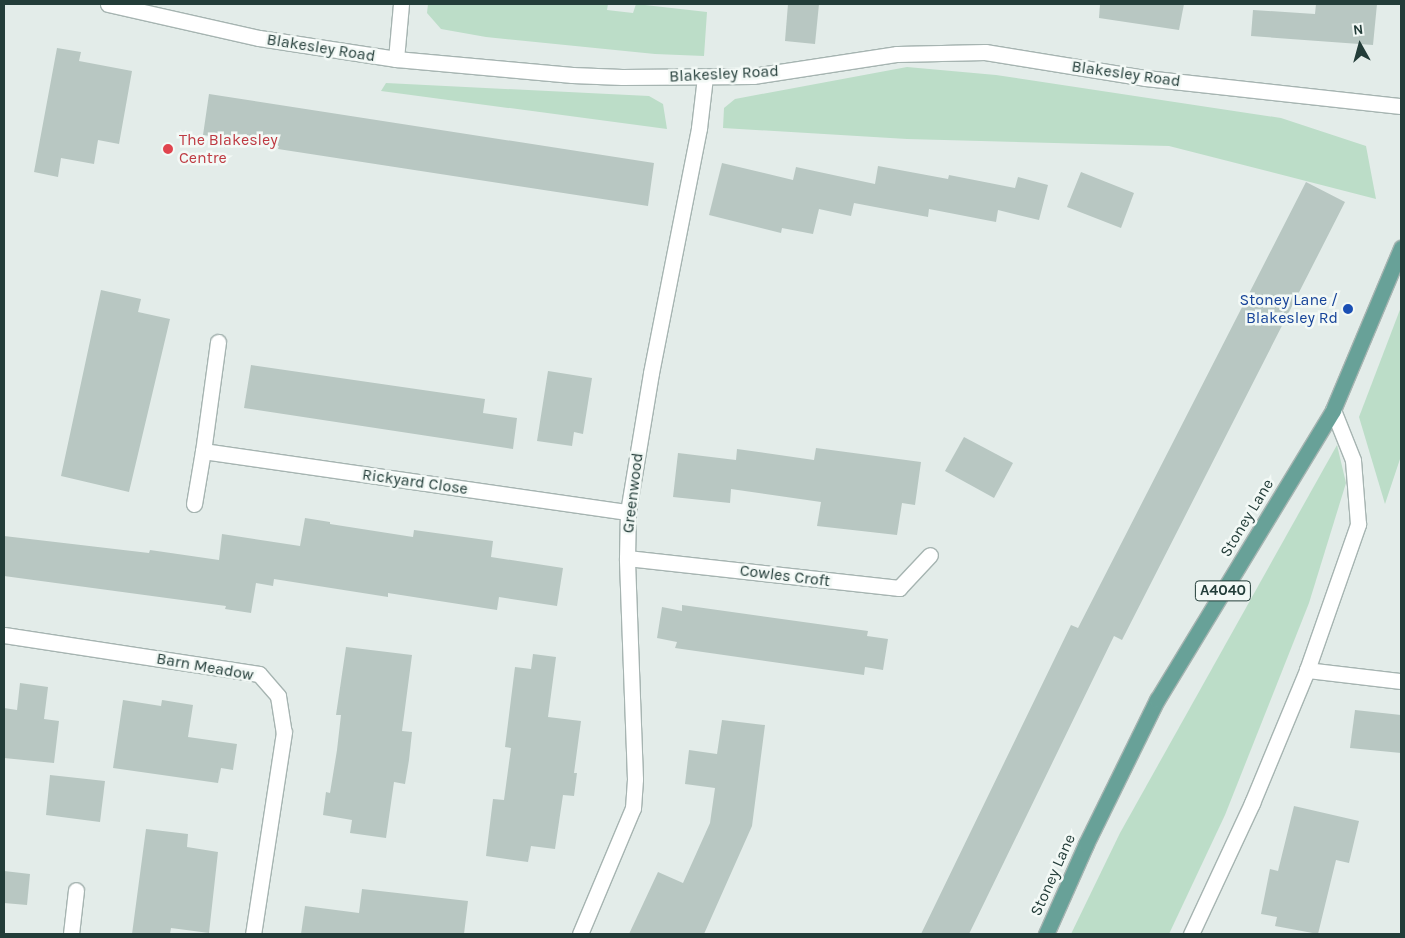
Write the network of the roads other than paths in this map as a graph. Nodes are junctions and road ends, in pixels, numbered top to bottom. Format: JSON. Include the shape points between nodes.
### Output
{"nodes":[{"id":1,"x":108,"y":4,"type":"edge"},
{"id":2,"x":402,"y":4,"type":"edge"},
{"id":3,"x":396,"y":59,"type":"junction"},
{"id":4,"x":706,"y":77,"type":"junction"},
{"id":5,"x":1401,"y":106,"type":"edge"},
{"id":6,"x":1401,"y":248,"type":"edge"},
{"id":7,"x":218,"y":342,"type":"dead end"},
{"id":8,"x":1333,"y":410,"type":"junction"},
{"id":9,"x":203,"y":451,"type":"junction"},
{"id":10,"x":194,"y":504,"type":"dead end"},
{"id":11,"x":628,"y":512,"type":"junction"},
{"id":12,"x":930,"y":555,"type":"dead end"},
{"id":13,"x":627,"y":558,"type":"junction"},
{"id":14,"x":4,"y":635,"type":"edge"},
{"id":15,"x":1306,"y":670,"type":"junction"},
{"id":16,"x":1401,"y":681,"type":"edge"},
{"id":17,"x":76,"y":890,"type":"dead end"},
{"id":18,"x":71,"y":934,"type":"edge"},
{"id":19,"x":253,"y":934,"type":"edge"},
{"id":20,"x":580,"y":934,"type":"edge"},
{"id":21,"x":1046,"y":934,"type":"edge"},
{"id":22,"x":1191,"y":934,"type":"edge"}],
"edges":[{"from":1,"to":3,"type":"street","name":"Blakesley Road","via":[[259,38]]},
{"from":2,"to":3,"type":"street"},
{"from":3,"to":4,"type":"street","name":"Blakesley Road","via":[[572,75]]},
{"from":4,"to":5,"type":"street","name":"Blakesley Road","via":[[753,76],[897,54],[985,52],[1146,78]]},
{"from":4,"to":11,"type":"street","name":"Greenwood"},
{"from":6,"to":8,"type":"main road","name":"Stoney Lane","number":"A4040"},
{"from":7,"to":9,"type":"street"},
{"from":8,"to":15,"type":"street","via":[[1353,460],[1358,524]]},
{"from":8,"to":21,"type":"main road","name":"Stoney Lane","number":"A4040","via":[[1157,700]]},
{"from":9,"to":10,"type":"street"},
{"from":9,"to":11,"type":"street","name":"Rickyard Close"},
{"from":11,"to":13,"type":"street","name":"Greenwood"},
{"from":12,"to":13,"type":"street","name":"Cowles Croft","via":[[899,588]]},
{"from":13,"to":20,"type":"street","name":"Greenwood","via":[[635,779],[633,808]]},
{"from":14,"to":19,"type":"street","name":"Barn Meadow","via":[[259,674],[278,696],[284,732]]},
{"from":15,"to":16,"type":"street"},
{"from":15,"to":22,"type":"street","via":[[1252,802]]},
{"from":17,"to":18,"type":"street"}]}
